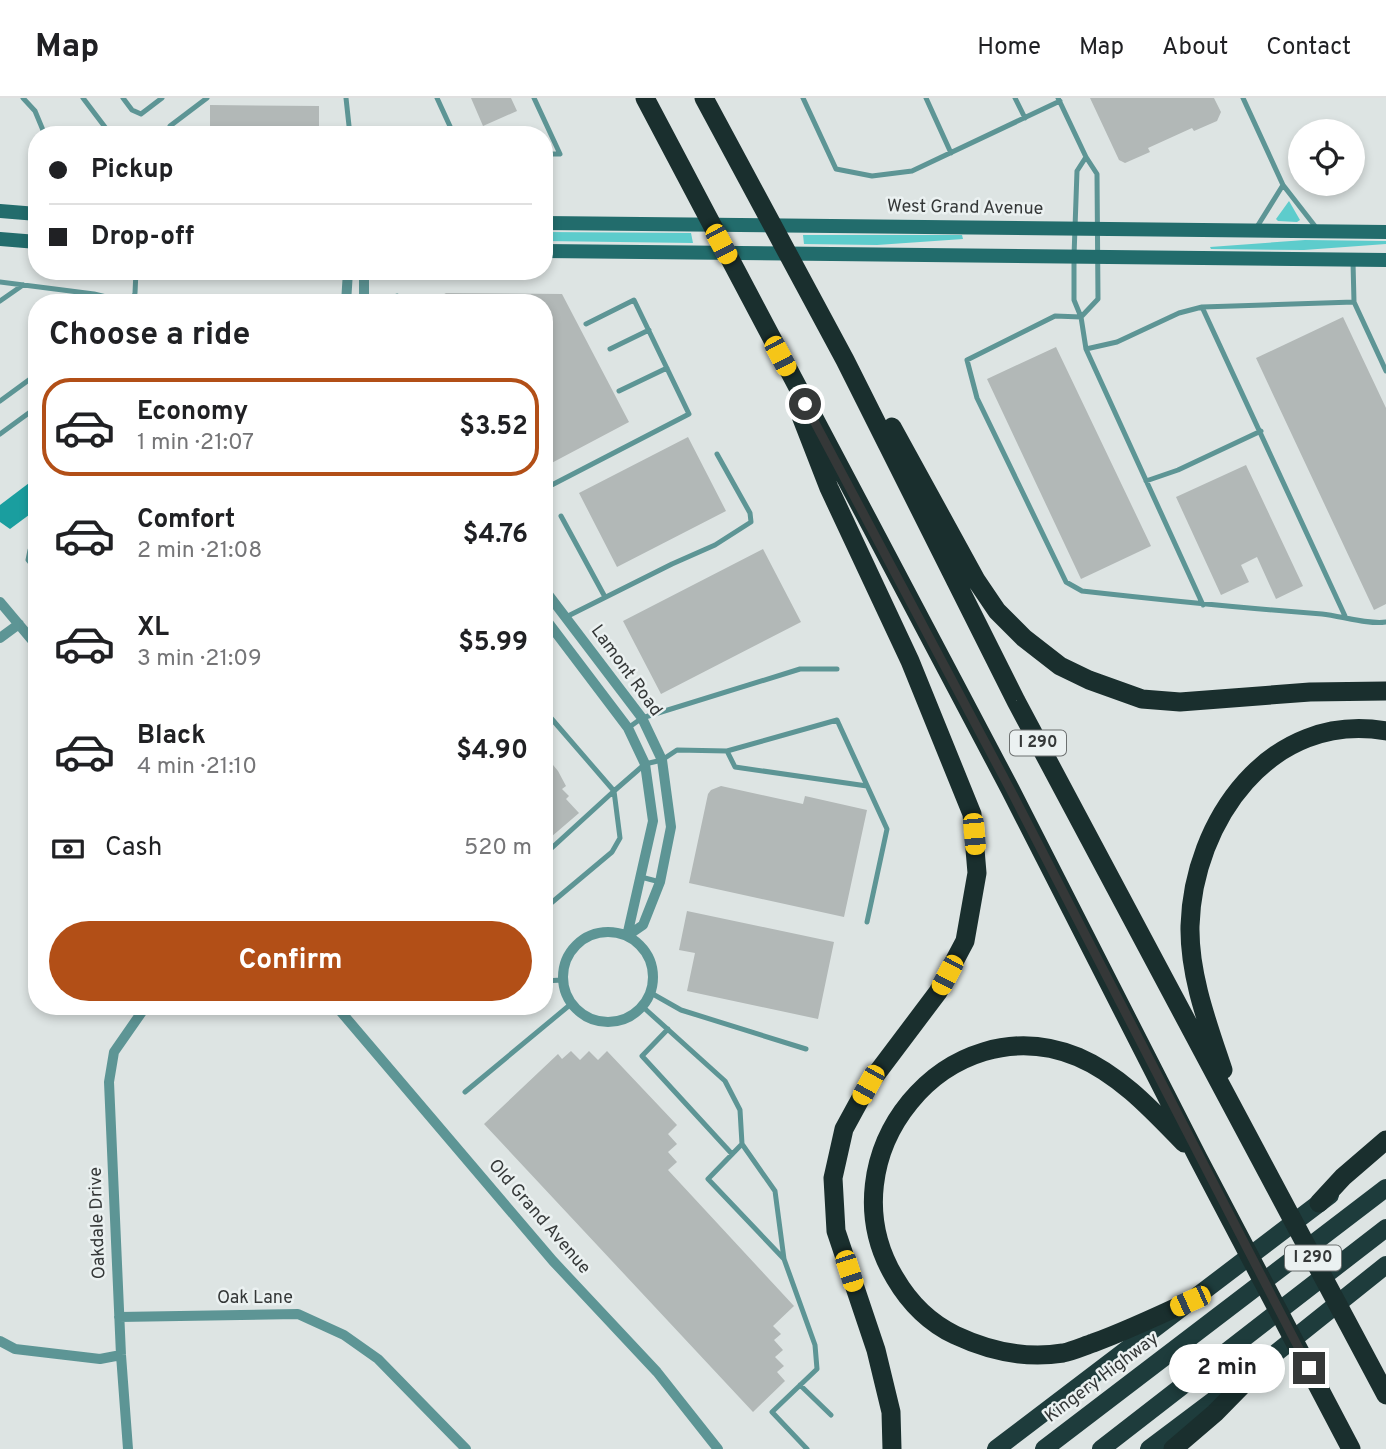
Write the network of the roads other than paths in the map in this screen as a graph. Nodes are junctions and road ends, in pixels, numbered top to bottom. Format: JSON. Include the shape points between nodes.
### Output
{"nodes":[{"id":1,"x":23,"y":98,"type":"edge"},
{"id":2,"x":83,"y":98,"type":"edge"},
{"id":3,"x":123,"y":98,"type":"edge"},
{"id":4,"x":162,"y":98,"type":"edge"},
{"id":5,"x":207,"y":98,"type":"edge"},
{"id":6,"x":346,"y":98,"type":"edge"},
{"id":7,"x":438,"y":98,"type":"edge"},
{"id":8,"x":534,"y":98,"type":"edge"},
{"id":9,"x":645,"y":98,"type":"edge"},
{"id":10,"x":704,"y":98,"type":"edge"},
{"id":11,"x":803,"y":98,"type":"edge"},
{"id":12,"x":926,"y":98,"type":"edge"},
{"id":13,"x":1015,"y":98,"type":"edge"},
{"id":14,"x":1243,"y":98,"type":"edge"},
{"id":15,"x":1059,"y":100,"type":"edge"},
{"id":16,"x":1025,"y":118,"type":"junction"},
{"id":17,"x":41,"y":126,"type":"edge"},
{"id":18,"x":104,"y":126,"type":"edge"},
{"id":19,"x":170,"y":126,"type":"edge"},
{"id":20,"x":349,"y":126,"type":"edge"},
{"id":21,"x":450,"y":126,"type":"edge"},
{"id":22,"x":547,"y":126,"type":"edge"},
{"id":23,"x":553,"y":139,"type":"edge"},
{"id":24,"x":951,"y":153,"type":"junction"},
{"id":25,"x":553,"y":154,"type":"edge"},
{"id":26,"x":1086,"y":157,"type":"junction"},
{"id":27,"x":1283,"y":185,"type":"junction"},
{"id":28,"x":0,"y":211,"type":"edge"},
{"id":29,"x":28,"y":213,"type":"edge"},
{"id":30,"x":553,"y":223,"type":"edge"},
{"id":31,"x":1074,"y":229,"type":"junction"},
{"id":32,"x":1098,"y":229,"type":"junction"},
{"id":33,"x":1254,"y":231,"type":"junction"},
{"id":34,"x":1320,"y":232,"type":"junction"},
{"id":35,"x":1386,"y":232,"type":"edge"},
{"id":36,"x":0,"y":239,"type":"edge"},
{"id":37,"x":28,"y":241,"type":"edge"},
{"id":38,"x":553,"y":251,"type":"edge"},
{"id":39,"x":1074,"y":256,"type":"junction"},
{"id":40,"x":1098,"y":257,"type":"junction"},
{"id":41,"x":1353,"y":260,"type":"junction"},
{"id":42,"x":1386,"y":260,"type":"edge"},
{"id":43,"x":0,"y":282,"type":"edge"},
{"id":44,"x":23,"y":285,"type":"junction"},
{"id":45,"x":94,"y":294,"type":"edge"},
{"id":46,"x":0,"y":301,"type":"edge"},
{"id":47,"x":1354,"y":302,"type":"junction"},
{"id":48,"x":1202,"y":307,"type":"junction"},
{"id":49,"x":1081,"y":317,"type":"junction"},
{"id":50,"x":586,"y":324,"type":"dead end"},
{"id":51,"x":649,"y":330,"type":"junction"},
{"id":52,"x":610,"y":349,"type":"dead end"},
{"id":53,"x":1086,"y":349,"type":"junction"},
{"id":54,"x":780,"y":356,"type":"junction"},
{"id":55,"x":845,"y":360,"type":"junction"},
{"id":56,"x":667,"y":368,"type":"junction"},
{"id":57,"x":1386,"y":371,"type":"edge"},
{"id":58,"x":28,"y":381,"type":"edge"},
{"id":59,"x":619,"y":391,"type":"dead end"},
{"id":60,"x":0,"y":401,"type":"edge"},
{"id":61,"x":28,"y":414,"type":"edge"},
{"id":62,"x":1261,"y":431,"type":"junction"},
{"id":63,"x":0,"y":434,"type":"edge"},
{"id":64,"x":717,"y":454,"type":"dead end"},
{"id":65,"x":1146,"y":481,"type":"junction"},
{"id":66,"x":553,"y":484,"type":"edge"},
{"id":67,"x":561,"y":516,"type":"dead end"},
{"id":68,"x":606,"y":597,"type":"junction"},
{"id":69,"x":553,"y":600,"type":"edge"},
{"id":70,"x":0,"y":602,"type":"edge"},
{"id":71,"x":1203,"y":605,"type":"junction"},
{"id":72,"x":1345,"y":616,"type":"junction"},
{"id":73,"x":566,"y":617,"type":"junction"},
{"id":74,"x":1386,"y":622,"type":"edge"},
{"id":75,"x":19,"y":624,"type":"junction"},
{"id":76,"x":553,"y":629,"type":"edge"},
{"id":77,"x":28,"y":635,"type":"edge"},
{"id":78,"x":0,"y":638,"type":"edge"},
{"id":79,"x":837,"y":669,"type":"dead end"},
{"id":80,"x":1386,"y":691,"type":"edge"},
{"id":81,"x":642,"y":718,"type":"junction"},
{"id":82,"x":553,"y":720,"type":"edge"},
{"id":83,"x":628,"y":728,"type":"junction"},
{"id":84,"x":1386,"y":731,"type":"edge"},
{"id":85,"x":727,"y":751,"type":"junction"},
{"id":86,"x":662,"y":760,"type":"junction"},
{"id":87,"x":645,"y":764,"type":"junction"},
{"id":88,"x":867,"y":786,"type":"junction"},
{"id":89,"x":614,"y":791,"type":"junction"},
{"id":90,"x":553,"y":847,"type":"edge"},
{"id":91,"x":641,"y":877,"type":"junction"},
{"id":92,"x":660,"y":882,"type":"junction"},
{"id":93,"x":553,"y":901,"type":"edge"},
{"id":94,"x":867,"y":922,"type":"dead end"},
{"id":95,"x":627,"y":936,"type":"junction"},
{"id":96,"x":553,"y":980,"type":"edge"},
{"id":97,"x":562,"y":980,"type":"junction"},
{"id":98,"x":651,"y":993,"type":"junction"},
{"id":99,"x":571,"y":1004,"type":"junction"},
{"id":100,"x":643,"y":1007,"type":"junction"},
{"id":101,"x":140,"y":1015,"type":"edge"},
{"id":102,"x":345,"y":1015,"type":"edge"},
{"id":103,"x":668,"y":1029,"type":"junction"},
{"id":104,"x":806,"y":1049,"type":"dead end"},
{"id":105,"x":465,"y":1092,"type":"dead end"},
{"id":106,"x":1240,"y":1121,"type":"junction"},
{"id":107,"x":1386,"y":1140,"type":"edge"},
{"id":108,"x":742,"y":1144,"type":"junction"},
{"id":109,"x":1386,"y":1151,"type":"edge"},
{"id":110,"x":732,"y":1154,"type":"junction"},
{"id":111,"x":1198,"y":1158,"type":"junction"},
{"id":112,"x":1386,"y":1188,"type":"edge"},
{"id":113,"x":1319,"y":1203,"type":"junction"},
{"id":114,"x":1386,"y":1228,"type":"edge"},
{"id":115,"x":784,"y":1259,"type":"junction"},
{"id":116,"x":1386,"y":1265,"type":"edge"},
{"id":117,"x":1190,"y":1301,"type":"junction"},
{"id":118,"x":119,"y":1317,"type":"junction"},
{"id":119,"x":0,"y":1341,"type":"edge"},
{"id":120,"x":121,"y":1355,"type":"junction"},
{"id":121,"x":1266,"y":1361,"type":"junction"},
{"id":122,"x":800,"y":1385,"type":"junction"},
{"id":123,"x":1386,"y":1395,"type":"edge"},
{"id":124,"x":831,"y":1415,"type":"dead end"},
{"id":125,"x":1348,"y":1444,"type":"edge"},
{"id":126,"x":128,"y":1449,"type":"edge"},
{"id":127,"x":466,"y":1449,"type":"edge"},
{"id":128,"x":718,"y":1449,"type":"edge"},
{"id":129,"x":807,"y":1449,"type":"edge"},
{"id":130,"x":892,"y":1449,"type":"edge"},
{"id":131,"x":996,"y":1449,"type":"edge"},
{"id":132,"x":1044,"y":1449,"type":"edge"},
{"id":133,"x":1101,"y":1449,"type":"edge"},
{"id":134,"x":1149,"y":1449,"type":"edge"},
{"id":135,"x":1173,"y":1449,"type":"edge"}],
"edges":[{"from":1,"to":17,"type":"lane"},
{"from":2,"to":18,"type":"lane"},
{"from":3,"to":4,"type":"lane","via":[[141,114]]},
{"from":5,"to":19,"type":"lane"},
{"from":6,"to":20,"type":"lane"},
{"from":7,"to":21,"type":"lane"},
{"from":8,"to":22,"type":"lane"},
{"from":9,"to":54,"type":"highway","number":"I 290"},
{"from":10,"to":55,"type":"highway","number":"I 290"},
{"from":11,"to":24,"type":"lane","via":[[836,169],[872,176],[912,171]]},
{"from":12,"to":24,"type":"lane"},
{"from":13,"to":16,"type":"lane"},
{"from":14,"to":27,"type":"lane"},
{"from":15,"to":16,"type":"lane"},
{"from":15,"to":26,"type":"lane"},
{"from":16,"to":24,"type":"lane"},
{"from":23,"to":25,"type":"lane","via":[[560,154]]},
{"from":26,"to":31,"type":"lane","via":[[1077,171]]},
{"from":26,"to":32,"type":"lane","via":[[1097,174]]},
{"from":27,"to":33,"type":"lane"},
{"from":27,"to":34,"type":"lane"},
{"from":28,"to":29,"type":"main road"},
{"from":30,"to":31,"type":"main road","name":"West Grand Avenue"},
{"from":31,"to":32,"type":"main road","name":"West Grand Avenue"},
{"from":31,"to":39,"type":"lane"},
{"from":32,"to":33,"type":"main road","name":"West Grand Avenue"},
{"from":32,"to":40,"type":"lane"},
{"from":33,"to":34,"type":"main road","name":"West Grand Avenue"},
{"from":34,"to":35,"type":"main road","name":"West Grand Avenue"},
{"from":36,"to":37,"type":"main road"},
{"from":38,"to":39,"type":"main road"},
{"from":39,"to":40,"type":"main road"},
{"from":39,"to":49,"type":"lane","via":[[1074,300]]},
{"from":40,"to":41,"type":"main road"},
{"from":40,"to":49,"type":"lane","via":[[1098,299]]},
{"from":41,"to":42,"type":"main road"},
{"from":41,"to":47,"type":"lane"},
{"from":43,"to":44,"type":"lane"},
{"from":44,"to":45,"type":"lane"},
{"from":44,"to":46,"type":"lane"},
{"from":47,"to":48,"type":"lane"},
{"from":47,"to":57,"type":"lane"},
{"from":48,"to":53,"type":"lane","via":[[1116,342]]},
{"from":48,"to":62,"type":"lane"},
{"from":49,"to":53,"type":"lane"},
{"from":49,"to":71,"type":"lane","via":[[1055,316],[967,360],[977,398],[1066,582],[1082,592]]},
{"from":50,"to":51,"type":"lane","via":[[634,300]]},
{"from":51,"to":52,"type":"lane"},
{"from":51,"to":56,"type":"lane"},
{"from":53,"to":65,"type":"lane"},
{"from":54,"to":111,"type":"highway","number":"I 290","via":[[1010,789]]},
{"from":54,"to":130,"type":"highway","via":[[824,476],[910,661],[972,814],[977,873],[965,941],[938,992],[868,1085],[844,1129],[834,1178],[836,1231],[876,1350],[891,1412]]},
{"from":55,"to":80,"type":"highway","via":[[894,429],[997,611],[1060,666],[1142,699],[1180,702]]},
{"from":55,"to":106,"type":"highway","number":"I 290","via":[[1016,701]]},
{"from":56,"to":59,"type":"lane"},
{"from":56,"to":66,"type":"lane","via":[[689,414]]},
{"from":58,"to":60,"type":"lane"},
{"from":61,"to":63,"type":"lane"},
{"from":62,"to":65,"type":"lane"},
{"from":62,"to":72,"type":"lane"},
{"from":64,"to":68,"type":"lane","via":[[751,522],[715,545]]},
{"from":65,"to":71,"type":"lane"},
{"from":67,"to":68,"type":"lane"},
{"from":68,"to":73,"type":"lane"},
{"from":69,"to":73,"type":"street","name":"Lamont Road"},
{"from":70,"to":75,"type":"street"},
{"from":71,"to":72,"type":"lane"},
{"from":72,"to":74,"type":"lane"},
{"from":73,"to":81,"type":"street","name":"Lamont Road"},
{"from":75,"to":77,"type":"street"},
{"from":75,"to":78,"type":"street"},
{"from":76,"to":83,"type":"street","name":"Lamont Road"},
{"from":79,"to":81,"type":"lane","via":[[800,669]]},
{"from":81,"to":83,"type":"lane"},
{"from":81,"to":86,"type":"street","name":"Lamont Road"},
{"from":82,"to":89,"type":"lane"},
{"from":83,"to":87,"type":"street","name":"Lamont Road"},
{"from":84,"to":106,"type":"highway","via":[[1318,733],[1274,756],[1239,788],[1206,845],[1192,904],[1192,955],[1212,1038]]},
{"from":85,"to":86,"type":"lane","via":[[677,750]]},
{"from":85,"to":88,"type":"lane","via":[[735,767]]},
{"from":85,"to":88,"type":"lane","via":[[837,720]]},
{"from":86,"to":87,"type":"lane"},
{"from":86,"to":92,"type":"street","name":"Lamont Road","via":[[671,827]]},
{"from":87,"to":89,"type":"lane"},
{"from":87,"to":91,"type":"street","name":"Lamont Road","via":[[653,821]]},
{"from":88,"to":94,"type":"lane","via":[[887,829]]},
{"from":89,"to":90,"type":"lane"},
{"from":89,"to":93,"type":"lane","via":[[620,838],[612,852]]},
{"from":91,"to":92,"type":"lane"},
{"from":91,"to":95,"type":"street","name":"Lamont Road"},
{"from":92,"to":95,"type":"street","name":"Lamont Road","via":[[643,925]]},
{"from":95,"to":97,"type":"street","via":[[596,933],[582,939],[571,950]]},
{"from":95,"to":98,"type":"street","via":[[647,954],[652,966]]},
{"from":96,"to":97,"type":"lane"},
{"from":97,"to":99,"type":"street"},
{"from":98,"to":100,"type":"street"},
{"from":98,"to":104,"type":"lane","via":[[681,1010]]},
{"from":99,"to":100,"type":"street","via":[[581,1014],[607,1023],[632,1016]]},
{"from":99,"to":105,"type":"lane"},
{"from":100,"to":103,"type":"lane"},
{"from":101,"to":118,"type":"street","name":"Oakdale Drive","via":[[114,1052],[109,1082]]},
{"from":102,"to":128,"type":"street","name":"Old Grand Avenue","via":[[553,1261],[657,1372]]},
{"from":103,"to":108,"type":"lane","via":[[725,1081],[740,1110]]},
{"from":103,"to":110,"type":"lane","via":[[642,1056]]},
{"from":106,"to":123,"type":"highway","number":"I 290"},
{"from":107,"to":113,"type":"highway"},
{"from":108,"to":110,"type":"lane"},
{"from":108,"to":115,"type":"lane","via":[[775,1191]]},
{"from":109,"to":113,"type":"highway"},
{"from":110,"to":115,"type":"lane","via":[[708,1179]]},
{"from":111,"to":117,"type":"highway","via":[[1113,1076],[1059,1051],[1014,1047],[962,1061],[918,1093],[902,1110],[883,1144],[872,1187],[877,1239],[900,1287],[931,1320],[970,1342],[1016,1354],[1066,1353]]},
{"from":111,"to":125,"type":"highway","number":"I 290"},
{"from":112,"to":132,"type":"highway","name":"Kingery Highway"},
{"from":113,"to":117,"type":"highway"},
{"from":114,"to":133,"type":"highway"},
{"from":115,"to":122,"type":"lane","via":[[815,1345],[817,1369]]},
{"from":116,"to":121,"type":"highway"},
{"from":117,"to":131,"type":"highway"},
{"from":118,"to":120,"type":"street","name":"Oakdale Drive"},
{"from":118,"to":127,"type":"street","name":"Oak Lane","via":[[298,1314],[344,1335],[378,1359]]},
{"from":119,"to":120,"type":"street","via":[[15,1349],[78,1357]]},
{"from":120,"to":126,"type":"street","name":"Oakdale Drive"},
{"from":121,"to":134,"type":"highway"},
{"from":121,"to":135,"type":"highway"},
{"from":122,"to":124,"type":"lane"},
{"from":122,"to":129,"type":"lane","via":[[772,1412]]}]}
